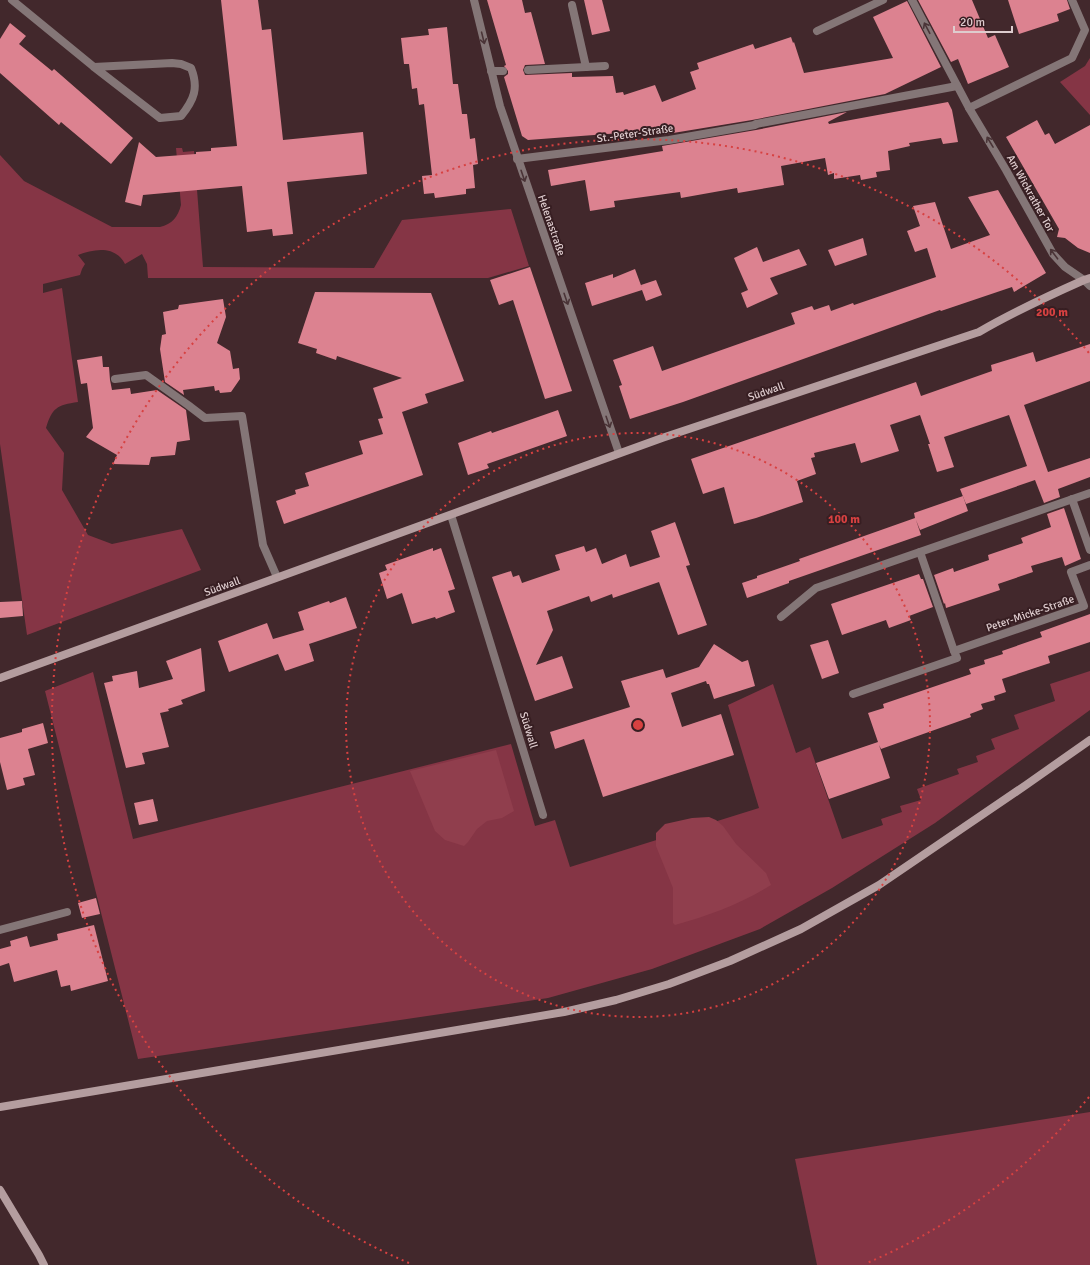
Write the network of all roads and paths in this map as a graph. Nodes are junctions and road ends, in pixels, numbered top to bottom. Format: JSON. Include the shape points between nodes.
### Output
{"nodes":[{"id":1,"x":12,"y":0,"type":"edge"},
{"id":2,"x":474,"y":0,"type":"edge"},
{"id":3,"x":883,"y":0,"type":"edge"},
{"id":4,"x":912,"y":0,"type":"edge"},
{"id":5,"x":1072,"y":0,"type":"edge"},
{"id":6,"x":572,"y":5,"type":"dead end"},
{"id":7,"x":817,"y":31,"type":"dead end"},
{"id":8,"x":605,"y":66,"type":"dead end"},
{"id":9,"x":94,"y":67,"type":"junction"},
{"id":10,"x":586,"y":67,"type":"junction"},
{"id":11,"x":528,"y":70,"type":"dead end"},
{"id":12,"x":491,"y":71,"type":"junction"},
{"id":13,"x":503,"y":71,"type":"dead end"},
{"id":14,"x":957,"y":86,"type":"junction"},
{"id":15,"x":969,"y":108,"type":"junction"},
{"id":16,"x":517,"y":159,"type":"junction"},
{"id":17,"x":1087,"y":279,"type":"edge"},
{"id":18,"x":1090,"y":286,"type":"edge"},
{"id":19,"x":115,"y":379,"type":"dead end"},
{"id":20,"x":619,"y":453,"type":"junction"},
{"id":21,"x":1090,"y":493,"type":"edge"},
{"id":22,"x":1072,"y":499,"type":"junction"},
{"id":23,"x":451,"y":515,"type":"junction"},
{"id":24,"x":1090,"y":550,"type":"edge"},
{"id":25,"x":920,"y":552,"type":"junction"},
{"id":26,"x":1090,"y":565,"type":"edge"},
{"id":27,"x":277,"y":578,"type":"junction"},
{"id":28,"x":781,"y":618,"type":"dead end"},
{"id":29,"x":954,"y":651,"type":"junction"},
{"id":30,"x":0,"y":678,"type":"edge"},
{"id":31,"x":853,"y":694,"type":"dead end"},
{"id":32,"x":1090,"y":740,"type":"edge"},
{"id":33,"x":543,"y":815,"type":"dead end"},
{"id":34,"x":67,"y":912,"type":"dead end"},
{"id":35,"x":0,"y":930,"type":"edge"},
{"id":36,"x":0,"y":1107,"type":"edge"},
{"id":37,"x":1,"y":1194,"type":"edge"},
{"id":38,"x":44,"y":1265,"type":"edge"}],
"edges":[{"from":1,"to":9,"type":"street"},
{"from":2,"to":12,"type":"street","name":"Helenastraße","one_way":true},
{"from":3,"to":7,"type":"street"},
{"from":14,"to":4,"type":"street","name":"Am Wickrather Tor","one_way":true},
{"from":5,"to":15,"type":"street","via":[[1085,30],[1072,58]]},
{"from":6,"to":10,"type":"street"},
{"from":8,"to":10,"type":"street"},
{"from":9,"to":9,"type":"street","via":[[160,118],[181,116],[193,101],[194,76],[191,68],[181,64]]},
{"from":10,"to":11,"type":"street"},
{"from":12,"to":13,"type":"street"},
{"from":12,"to":16,"type":"street","name":"Helenastraße"},
{"from":14,"to":15,"type":"street","name":"Am Wickrather Tor"},
{"from":14,"to":16,"type":"street","name":"St.-Peter-Straße","via":[[669,140]]},
{"from":17,"to":15,"type":"street","name":"Am Wickrather Tor","one_way":true,"via":[[1065,267],[1053,254]]},
{"from":16,"to":20,"type":"street","name":"Helenastraße","one_way":true},
{"from":17,"to":18,"type":"street"},
{"from":17,"to":20,"type":"street","name":"Südwall","via":[[979,332]]},
{"from":19,"to":27,"type":"street","via":[[146,375],[205,418],[242,416],[263,545]]},
{"from":20,"to":23,"type":"street","name":"Südwall"},
{"from":21,"to":22,"type":"street"},
{"from":22,"to":24,"type":"street"},
{"from":22,"to":25,"type":"street"},
{"from":23,"to":27,"type":"street","name":"Südwall"},
{"from":23,"to":33,"type":"street","name":"Südwall"},
{"from":25,"to":28,"type":"street","via":[[816,588]]},
{"from":25,"to":29,"type":"street"},
{"from":26,"to":29,"type":"street","name":"Peter-Micke-Straße","via":[[1071,572],[1084,606]]},
{"from":27,"to":30,"type":"street","name":"Südwall"},
{"from":29,"to":31,"type":"street","via":[[957,658]]},
{"from":32,"to":36,"type":"street","via":[[879,885],[802,929],[730,962],[669,984],[564,1012]]},
{"from":34,"to":35,"type":"street"},
{"from":37,"to":38,"type":"street"}]}
